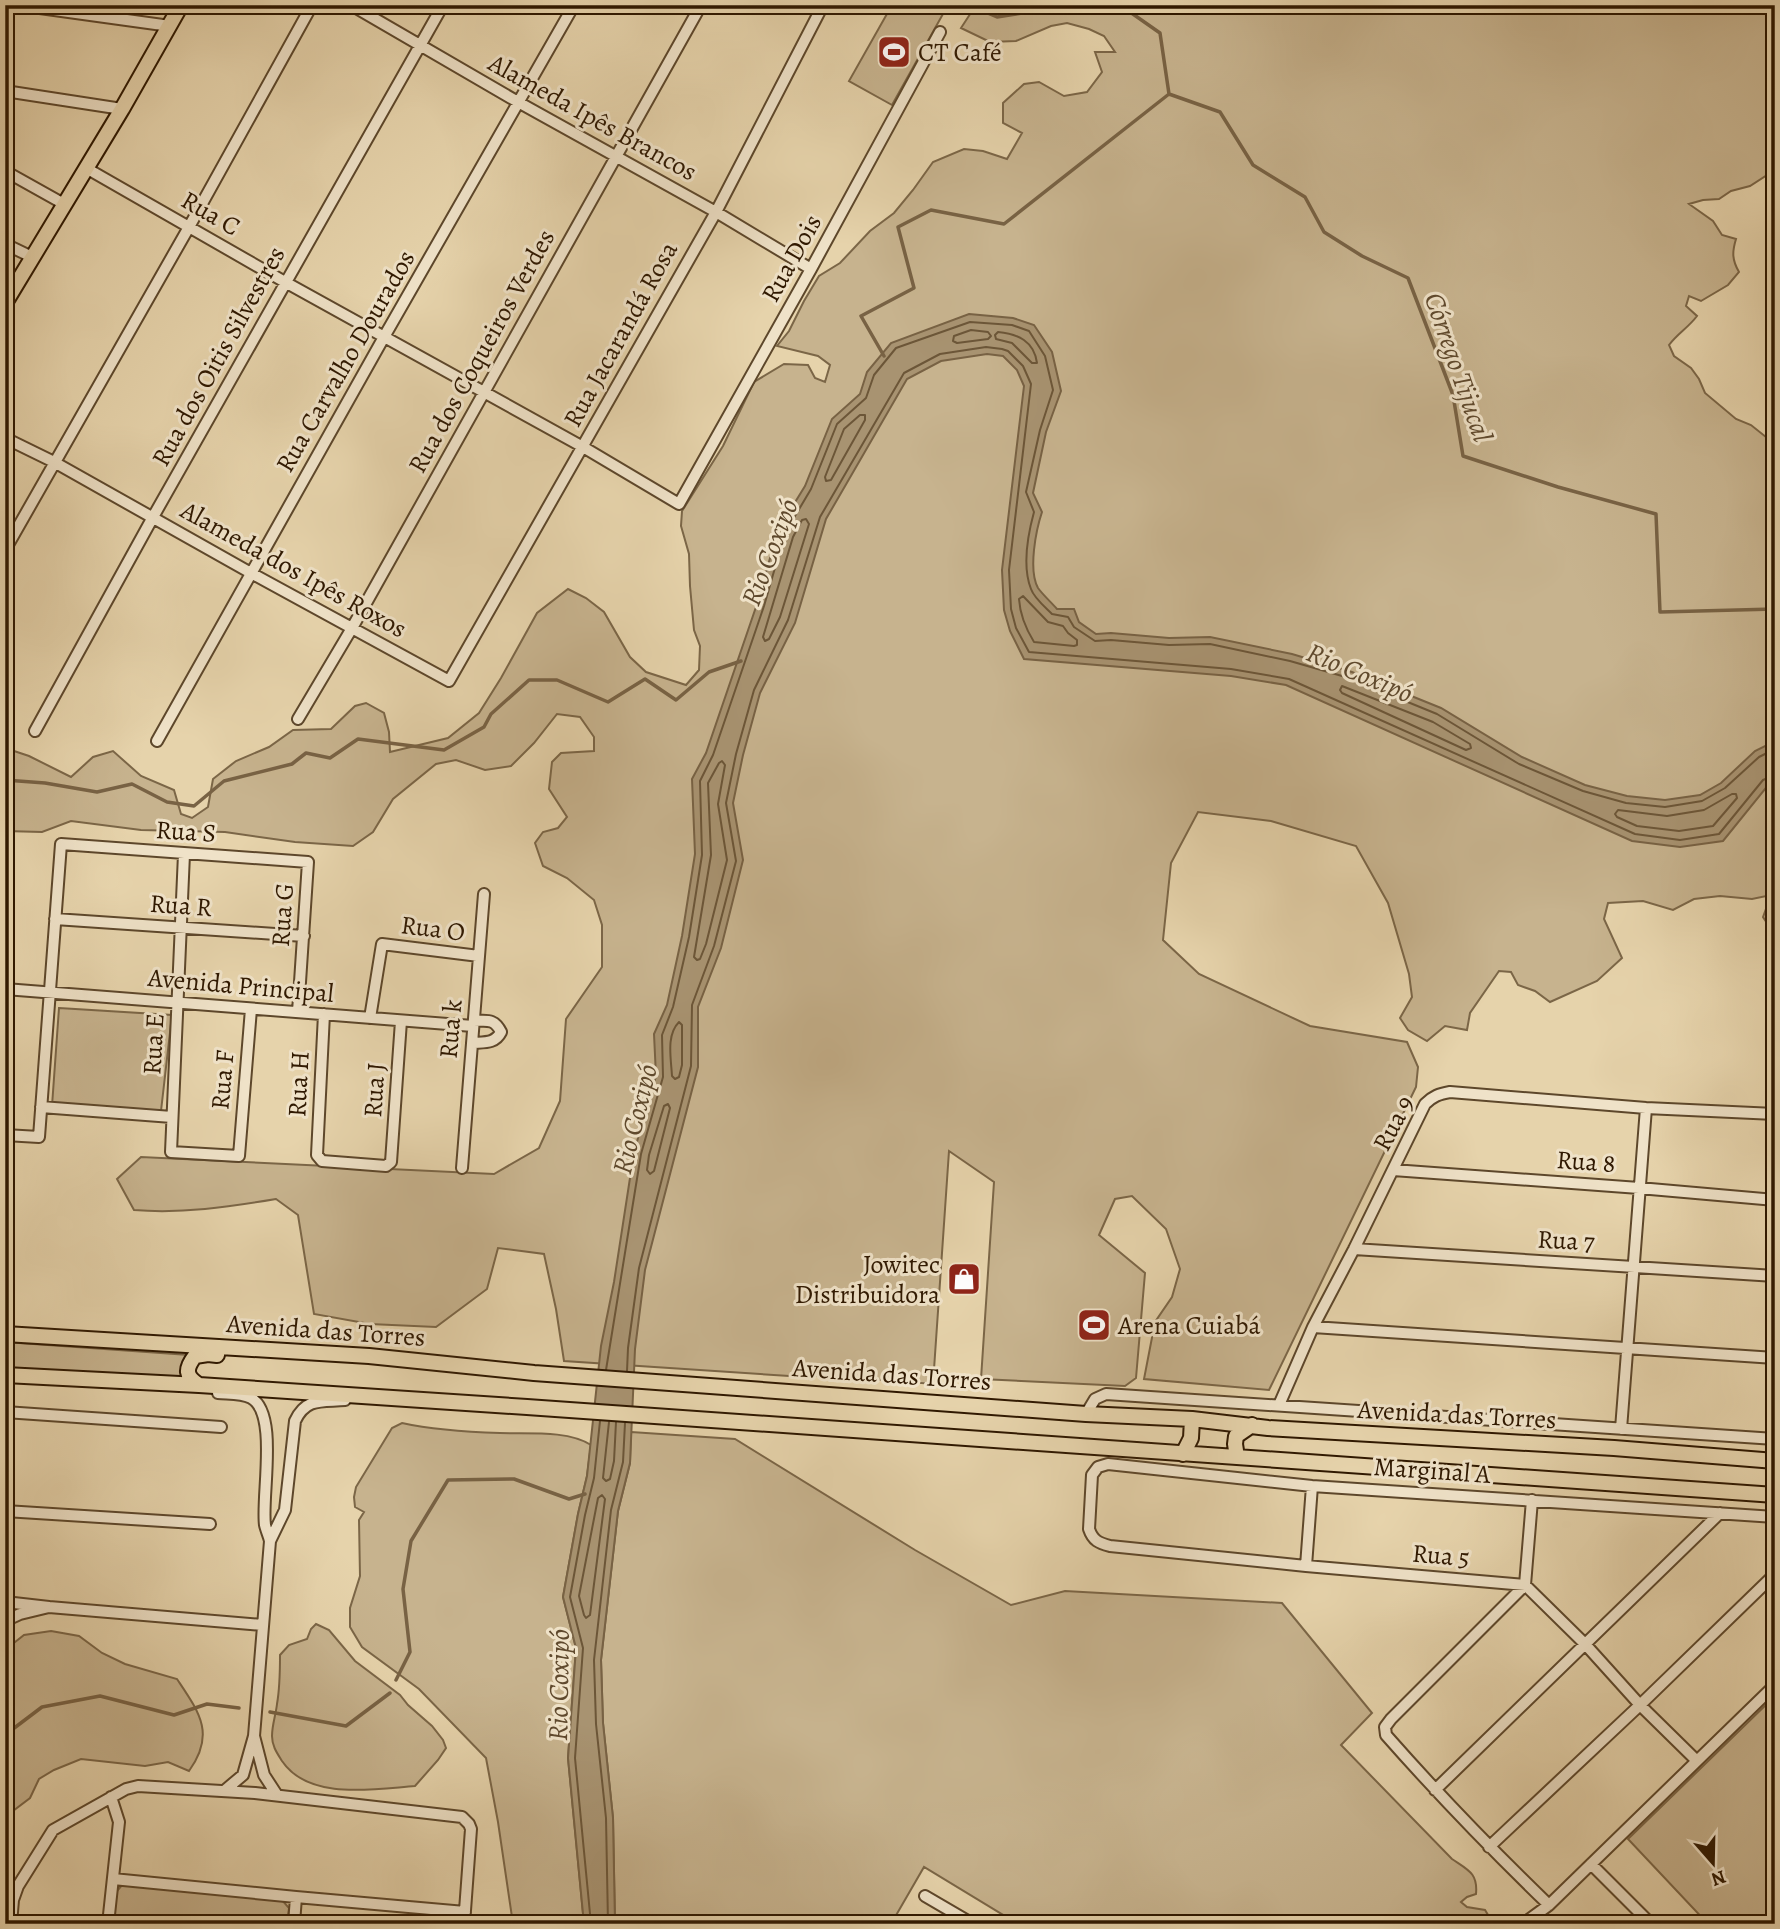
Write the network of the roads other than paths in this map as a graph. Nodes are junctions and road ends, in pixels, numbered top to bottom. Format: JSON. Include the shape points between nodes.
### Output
{"nodes":[{"id":1,"x":18,"y":5,"type":"edge"},
{"id":2,"x":181,"y":5,"type":"edge"},
{"id":3,"x":312,"y":5,"type":"edge"},
{"id":4,"x":351,"y":5,"type":"edge"},
{"id":5,"x":443,"y":5,"type":"edge"},
{"id":6,"x":574,"y":5,"type":"edge"},
{"id":7,"x":701,"y":5,"type":"edge"},
{"id":8,"x":823,"y":5,"type":"edge"},
{"id":9,"x":170,"y":26,"type":"junction"},
{"id":10,"x":940,"y":32,"type":"dead end"},
{"id":11,"x":421,"y":44,"type":"junction"},
{"id":12,"x":5,"y":91,"type":"edge"},
{"id":13,"x":519,"y":102,"type":"junction"},
{"id":14,"x":122,"y":108,"type":"junction"},
{"id":15,"x":616,"y":157,"type":"junction"},
{"id":16,"x":86,"y":168,"type":"junction"},
{"id":17,"x":5,"y":171,"type":"edge"},
{"id":18,"x":64,"y":204,"type":"junction"},
{"id":19,"x":716,"y":212,"type":"junction"},
{"id":20,"x":189,"y":227,"type":"junction"},
{"id":21,"x":5,"y":244,"type":"edge"},
{"id":22,"x":32,"y":257,"type":"junction"},
{"id":23,"x":811,"y":269,"type":"junction"},
{"id":24,"x":285,"y":282,"type":"junction"},
{"id":25,"x":5,"y":303,"type":"edge"},
{"id":26,"x":384,"y":337,"type":"junction"},
{"id":27,"x":484,"y":392,"type":"junction"},
{"id":28,"x":5,"y":438,"type":"edge"},
{"id":29,"x":583,"y":447,"type":"junction"},
{"id":30,"x":54,"y":462,"type":"junction"},
{"id":31,"x":679,"y":504,"type":"joint"},
{"id":32,"x":153,"y":517,"type":"junction"},
{"id":33,"x":5,"y":550,"type":"edge"},
{"id":34,"x":251,"y":573,"type":"junction"},
{"id":35,"x":352,"y":628,"type":"junction"},
{"id":36,"x":449,"y":681,"type":"joint"},
{"id":37,"x":298,"y":719,"type":"dead end"},
{"id":38,"x":35,"y":731,"type":"dead end"},
{"id":39,"x":157,"y":741,"type":"dead end"},
{"id":40,"x":184,"y":854,"type":"junction"},
{"id":41,"x":308,"y":862,"type":"joint"},
{"id":42,"x":484,"y":894,"type":"dead end"},
{"id":43,"x":55,"y":919,"type":"junction"},
{"id":44,"x":181,"y":928,"type":"junction"},
{"id":45,"x":303,"y":936,"type":"junction"},
{"id":46,"x":479,"y":956,"type":"junction"},
{"id":47,"x":5,"y":989,"type":"edge"},
{"id":48,"x":50,"y":992,"type":"junction"},
{"id":49,"x":177,"y":1003,"type":"junction"},
{"id":50,"x":251,"y":1009,"type":"junction"},
{"id":51,"x":299,"y":1012,"type":"junction"},
{"id":52,"x":324,"y":1014,"type":"junction"},
{"id":53,"x":370,"y":1018,"type":"junction"},
{"id":54,"x":401,"y":1021,"type":"junction"},
{"id":55,"x":473,"y":1024,"type":"junction"},
{"id":56,"x":472,"y":1043,"type":"junction"},
{"id":57,"x":41,"y":1107,"type":"junction"},
{"id":58,"x":1646,"y":1108,"type":"junction"},
{"id":59,"x":1775,"y":1114,"type":"edge"},
{"id":60,"x":172,"y":1117,"type":"junction"},
{"id":61,"x":5,"y":1135,"type":"edge"},
{"id":62,"x":171,"y":1152,"type":"joint"},
{"id":63,"x":391,"y":1163,"type":"joint"},
{"id":64,"x":462,"y":1168,"type":"dead end"},
{"id":65,"x":1393,"y":1170,"type":"junction"},
{"id":66,"x":1639,"y":1188,"type":"junction"},
{"id":67,"x":1775,"y":1200,"type":"edge"},
{"id":68,"x":1354,"y":1249,"type":"junction"},
{"id":69,"x":1633,"y":1266,"type":"junction"},
{"id":70,"x":1775,"y":1276,"type":"edge"},
{"id":71,"x":1313,"y":1327,"type":"junction"},
{"id":72,"x":5,"y":1334,"type":"edge"},
{"id":73,"x":1627,"y":1349,"type":"junction"},
{"id":74,"x":369,"y":1356,"type":"junction"},
{"id":75,"x":1775,"y":1358,"type":"edge"},
{"id":76,"x":5,"y":1375,"type":"edge"},
{"id":77,"x":199,"y":1385,"type":"junction"},
{"id":78,"x":376,"y":1397,"type":"junction"},
{"id":79,"x":1279,"y":1405,"type":"junction"},
{"id":80,"x":5,"y":1412,"type":"edge"},
{"id":81,"x":1086,"y":1414,"type":"junction"},
{"id":82,"x":1192,"y":1419,"type":"junction"},
{"id":83,"x":1252,"y":1425,"type":"junction"},
{"id":84,"x":221,"y":1427,"type":"dead end"},
{"id":85,"x":1621,"y":1429,"type":"junction"},
{"id":86,"x":1775,"y":1439,"type":"edge"},
{"id":87,"x":1183,"y":1454,"type":"junction"},
{"id":88,"x":1237,"y":1457,"type":"junction"},
{"id":89,"x":1775,"y":1461,"type":"edge"},
{"id":90,"x":1312,"y":1486,"type":"junction"},
{"id":91,"x":1775,"y":1495,"type":"edge"},
{"id":92,"x":1532,"y":1500,"type":"junction"},
{"id":93,"x":5,"y":1511,"type":"edge"},
{"id":94,"x":1720,"y":1513,"type":"junction"},
{"id":95,"x":1775,"y":1517,"type":"edge"},
{"id":96,"x":210,"y":1524,"type":"dead end"},
{"id":97,"x":270,"y":1541,"type":"junction"},
{"id":98,"x":1110,"y":1546,"type":"joint"},
{"id":99,"x":1306,"y":1566,"type":"junction"},
{"id":100,"x":1775,"y":1574,"type":"edge"},
{"id":101,"x":1525,"y":1585,"type":"junction"},
{"id":102,"x":5,"y":1604,"type":"edge"},
{"id":103,"x":49,"y":1607,"type":"junction"},
{"id":104,"x":6,"y":1621,"type":"edge"},
{"id":105,"x":263,"y":1625,"type":"junction"},
{"id":106,"x":1585,"y":1644,"type":"junction"},
{"id":107,"x":1775,"y":1685,"type":"edge"},
{"id":108,"x":1640,"y":1705,"type":"junction"},
{"id":109,"x":254,"y":1736,"type":"junction"},
{"id":110,"x":1696,"y":1760,"type":"junction"},
{"id":111,"x":1434,"y":1790,"type":"junction"},
{"id":112,"x":224,"y":1791,"type":"junction"},
{"id":113,"x":278,"y":1795,"type":"junction"},
{"id":114,"x":111,"y":1797,"type":"junction"},
{"id":115,"x":1489,"y":1847,"type":"junction"},
{"id":116,"x":1591,"y":1864,"type":"junction"},
{"id":117,"x":113,"y":1879,"type":"junction"},
{"id":118,"x":925,"y":1896,"type":"dead end"},
{"id":119,"x":296,"y":1897,"type":"junction"},
{"id":120,"x":1549,"y":1905,"type":"junction"},
{"id":121,"x":465,"y":1912,"type":"junction"},
{"id":122,"x":12,"y":1924,"type":"edge"},
{"id":123,"x":108,"y":1924,"type":"edge"},
{"id":124,"x":293,"y":1924,"type":"edge"},
{"id":125,"x":464,"y":1924,"type":"edge"},
{"id":126,"x":973,"y":1924,"type":"edge"},
{"id":127,"x":1523,"y":1924,"type":"edge"},
{"id":128,"x":1651,"y":1924,"type":"edge"}],
"edges":[{"from":1,"to":9,"type":"street"},
{"from":2,"to":9,"type":"main road"},
{"from":3,"to":20,"type":"street"},
{"from":4,"to":11,"type":"street","name":"Alameda Ipês Brancos"},
{"from":5,"to":11,"type":"street","name":"Rua dos Oitis Silvestres"},
{"from":6,"to":13,"type":"street","name":"Rua Carvalho Dourados"},
{"from":7,"to":15,"type":"street","name":"Rua dos Coqueiros Verdes"},
{"from":8,"to":19,"type":"street","name":"Rua Jacarandá Rosa"},
{"from":9,"to":14,"type":"main road"},
{"from":10,"to":23,"type":"street","name":"Rua Dois"},
{"from":11,"to":13,"type":"street","name":"Alameda Ipês Brancos"},
{"from":11,"to":24,"type":"street","name":"Rua dos Oitis Silvestres"},
{"from":12,"to":14,"type":"street"},
{"from":13,"to":15,"type":"street","name":"Alameda Ipês Brancos"},
{"from":13,"to":26,"type":"street","name":"Rua Carvalho Dourados"},
{"from":14,"to":16,"type":"main road"},
{"from":15,"to":19,"type":"street","name":"Alameda Ipês Brancos"},
{"from":15,"to":27,"type":"street","name":"Rua dos Coqueiros Verdes"},
{"from":16,"to":18,"type":"main road"},
{"from":16,"to":20,"type":"street","name":"Rua C"},
{"from":17,"to":18,"type":"street"},
{"from":18,"to":22,"type":"main road"},
{"from":19,"to":23,"type":"street","name":"Alameda Ipês Brancos"},
{"from":19,"to":29,"type":"street","name":"Rua Jacarandá Rosa"},
{"from":20,"to":24,"type":"street","name":"Rua C"},
{"from":20,"to":30,"type":"street"},
{"from":21,"to":22,"type":"street"},
{"from":22,"to":25,"type":"main road"},
{"from":23,"to":31,"type":"street","name":"Rua Dois"},
{"from":24,"to":26,"type":"street","name":"Rua C"},
{"from":24,"to":32,"type":"street","name":"Rua dos Oitis Silvestres"},
{"from":26,"to":27,"type":"street","name":"Rua C"},
{"from":26,"to":34,"type":"street","name":"Rua Carvalho Dourados"},
{"from":27,"to":29,"type":"street","name":"Rua C"},
{"from":27,"to":35,"type":"street","name":"Rua dos Coqueiros Verdes"},
{"from":28,"to":30,"type":"street","name":"Alameda dos Ipês Roxos"},
{"from":29,"to":31,"type":"street","name":"Rua C"},
{"from":29,"to":36,"type":"street","name":"Rua Jacarandá Rosa"},
{"from":30,"to":32,"type":"street","name":"Alameda dos Ipês Roxos"},
{"from":30,"to":33,"type":"street"},
{"from":32,"to":34,"type":"street","name":"Alameda dos Ipês Roxos"},
{"from":32,"to":38,"type":"street","name":"Rua dos Oitis Silvestres"},
{"from":34,"to":35,"type":"street","name":"Alameda dos Ipês Roxos"},
{"from":34,"to":39,"type":"street","name":"Rua Carvalho Dourados"},
{"from":35,"to":36,"type":"street","name":"Alameda dos Ipês Roxos"},
{"from":35,"to":37,"type":"street","name":"Rua dos Coqueiros Verdes"},
{"from":40,"to":41,"type":"street","name":"Rua S"},
{"from":40,"to":43,"type":"street","name":"Rua S","via":[[61,844]]},
{"from":40,"to":44,"type":"street","name":"Rua E"},
{"from":41,"to":45,"type":"street","name":"Rua G"},
{"from":42,"to":46,"type":"street","name":"Rua k"},
{"from":43,"to":44,"type":"street","name":"Rua R"},
{"from":43,"to":48,"type":"street"},
{"from":44,"to":45,"type":"street","name":"Rua R"},
{"from":44,"to":49,"type":"street","name":"Rua E"},
{"from":45,"to":51,"type":"street","name":"Rua G"},
{"from":46,"to":53,"type":"street","name":"Rua O","via":[[382,944]]},
{"from":46,"to":55,"type":"street","name":"Rua k"},
{"from":47,"to":48,"type":"street","name":"Avenida Principal"},
{"from":48,"to":49,"type":"street","name":"Avenida Principal"},
{"from":48,"to":57,"type":"street"},
{"from":49,"to":50,"type":"street","name":"Avenida Principal"},
{"from":49,"to":60,"type":"street","name":"Rua E"},
{"from":50,"to":51,"type":"street","name":"Avenida Principal"},
{"from":50,"to":62,"type":"street","name":"Rua F","via":[[239,1156]]},
{"from":51,"to":52,"type":"street","name":"Avenida Principal"},
{"from":52,"to":53,"type":"street","name":"Avenida Principal"},
{"from":52,"to":63,"type":"street","name":"Rua H","via":[[317,1156],[322,1161]]},
{"from":53,"to":54,"type":"street","name":"Avenida Principal"},
{"from":54,"to":55,"type":"street","name":"Avenida Principal"},
{"from":54,"to":63,"type":"street","name":"Rua J"},
{"from":55,"to":56,"type":"street","name":"Rua k"},
{"from":55,"to":56,"type":"street","via":[[493,1021],[500,1032],[491,1041]]},
{"from":56,"to":64,"type":"street","name":"Rua k"},
{"from":57,"to":60,"type":"street"},
{"from":57,"to":61,"type":"street","via":[[39,1137]]},
{"from":58,"to":59,"type":"street","name":"Rua 9"},
{"from":58,"to":65,"type":"street","name":"Rua 9","via":[[1438,1094],[1425,1104]]},
{"from":58,"to":66,"type":"street"},
{"from":60,"to":62,"type":"street","name":"Rua E"},
{"from":65,"to":66,"type":"street","name":"Rua 8"},
{"from":65,"to":68,"type":"street","name":"Rua 9"},
{"from":66,"to":67,"type":"street","name":"Rua 8"},
{"from":66,"to":69,"type":"street"},
{"from":68,"to":69,"type":"street","name":"Rua 7"},
{"from":68,"to":71,"type":"street","name":"Rua 9"},
{"from":69,"to":70,"type":"street","name":"Rua 7"},
{"from":69,"to":73,"type":"street"},
{"from":71,"to":73,"type":"street"},
{"from":71,"to":79,"type":"street","name":"Rua 9"},
{"from":72,"to":74,"type":"main road","name":"Avenida das Torres"},
{"from":73,"to":75,"type":"street"},
{"from":73,"to":85,"type":"street"},
{"from":74,"to":77,"type":"main road","via":[[302,1360],[195,1356],[188,1374]]},
{"from":74,"to":81,"type":"main road","name":"Avenida das Torres","via":[[534,1373]]},
{"from":76,"to":77,"type":"main road"},
{"from":77,"to":78,"type":"main road"},
{"from":77,"to":97,"type":"street","via":[[216,1393],[248,1396],[261,1408],[267,1436],[265,1526]]},
{"from":78,"to":87,"type":"main road"},
{"from":78,"to":97,"type":"street","via":[[308,1404],[296,1417],[285,1510]]},
{"from":79,"to":81,"type":"street","via":[[1106,1394],[1096,1399]]},
{"from":79,"to":85,"type":"street"},
{"from":80,"to":84,"type":"street"},
{"from":81,"to":82,"type":"main road","name":"Avenida das Torres"},
{"from":82,"to":83,"type":"main road","name":"Avenida das Torres"},
{"from":82,"to":87,"type":"main road"},
{"from":83,"to":88,"type":"main road","via":[[1236,1436]]},
{"from":83,"to":89,"type":"main road","name":"Avenida das Torres"},
{"from":85,"to":86,"type":"street"},
{"from":87,"to":88,"type":"main road"},
{"from":88,"to":91,"type":"main road"},
{"from":90,"to":92,"type":"street","name":"Marginal A"},
{"from":90,"to":98,"type":"street","name":"Marginal A","via":[[1108,1464],[1092,1475],[1089,1530],[1097,1542]]},
{"from":90,"to":99,"type":"street"},
{"from":92,"to":94,"type":"street","name":"Marginal A"},
{"from":92,"to":101,"type":"street"},
{"from":93,"to":96,"type":"street"},
{"from":94,"to":95,"type":"street","name":"Marginal A"},
{"from":94,"to":106,"type":"street"},
{"from":97,"to":105,"type":"street"},
{"from":98,"to":99,"type":"street","name":"Rua 5"},
{"from":99,"to":101,"type":"street","name":"Rua 5"},
{"from":100,"to":108,"type":"street"},
{"from":101,"to":106,"type":"street"},
{"from":101,"to":111,"type":"street","via":[[1385,1727],[1386,1735]]},
{"from":102,"to":103,"type":"street"},
{"from":102,"to":104,"type":"street","via":[[9,1612]]},
{"from":103,"to":104,"type":"street"},
{"from":103,"to":105,"type":"street"},
{"from":105,"to":109,"type":"street"},
{"from":106,"to":108,"type":"street"},
{"from":106,"to":111,"type":"street"},
{"from":107,"to":110,"type":"street"},
{"from":108,"to":110,"type":"street"},
{"from":108,"to":115,"type":"street"},
{"from":109,"to":112,"type":"street","via":[[243,1775]]},
{"from":109,"to":113,"type":"street","via":[[264,1775]]},
{"from":110,"to":116,"type":"street"},
{"from":111,"to":115,"type":"street"},
{"from":112,"to":113,"type":"street"},
{"from":112,"to":114,"type":"street","via":[[138,1786]]},
{"from":113,"to":121,"type":"street","via":[[462,1817],[471,1829]]},
{"from":114,"to":117,"type":"street","via":[[119,1822]]},
{"from":114,"to":122,"type":"street","via":[[53,1830],[18,1886]]},
{"from":115,"to":120,"type":"street"},
{"from":116,"to":120,"type":"street"},
{"from":116,"to":128,"type":"street"},
{"from":117,"to":119,"type":"street"},
{"from":117,"to":123,"type":"street"},
{"from":118,"to":126,"type":"street"},
{"from":119,"to":121,"type":"street"},
{"from":119,"to":124,"type":"street"},
{"from":120,"to":127,"type":"street"},
{"from":121,"to":125,"type":"street"}]}
